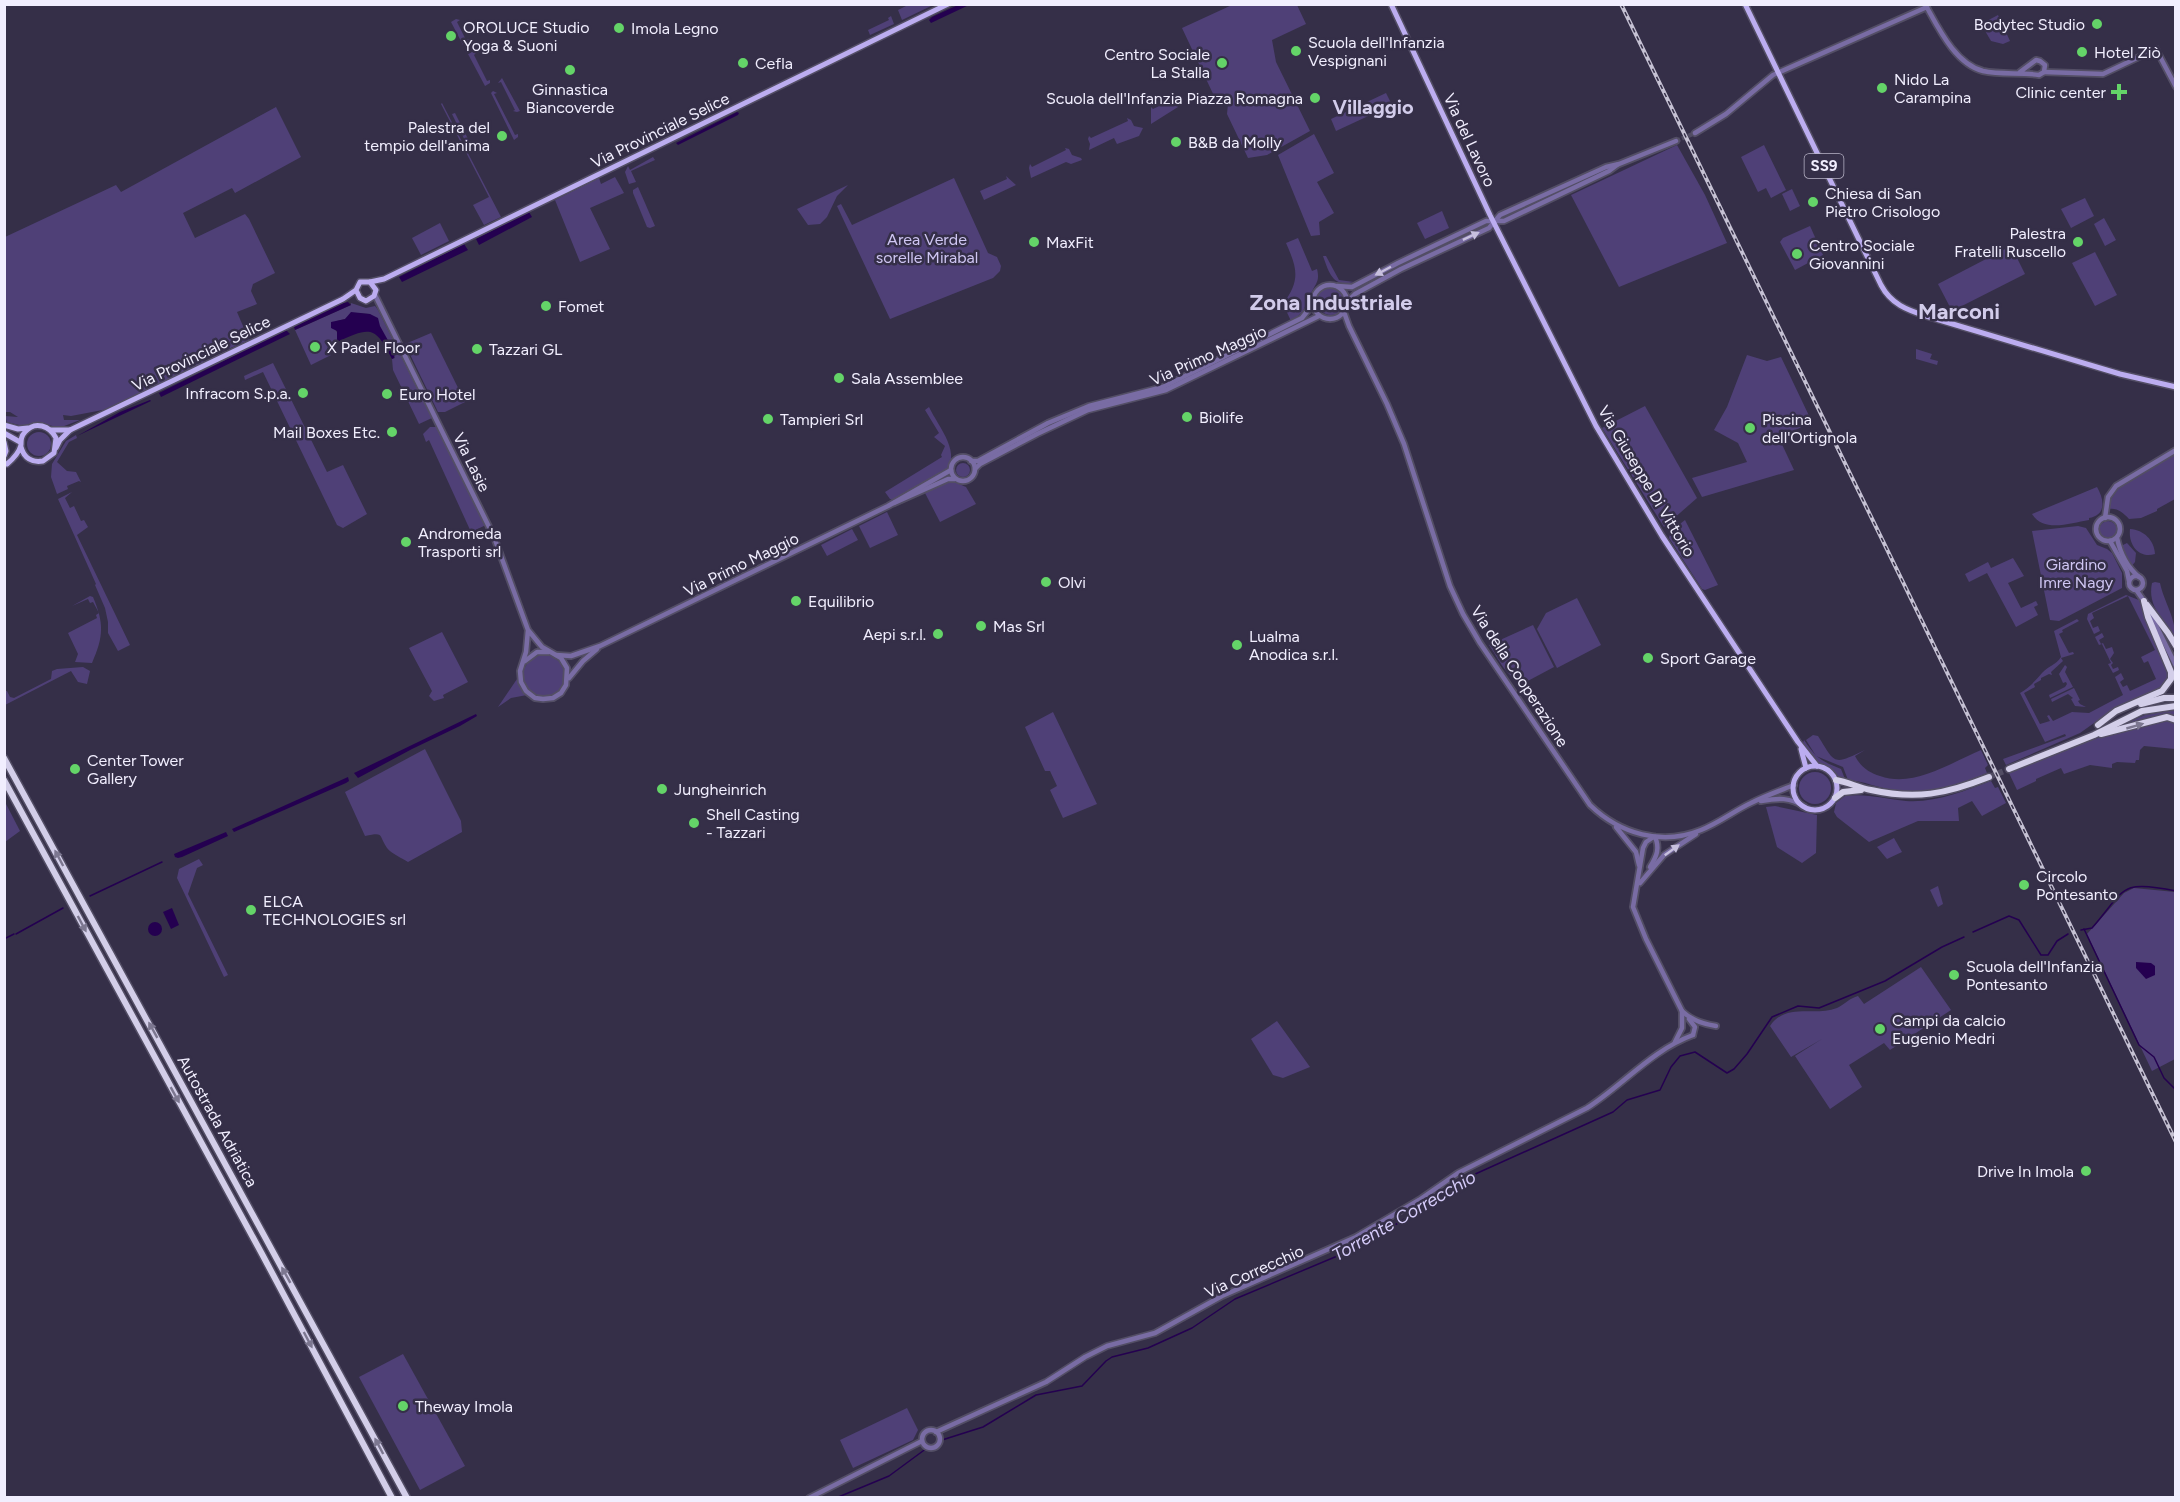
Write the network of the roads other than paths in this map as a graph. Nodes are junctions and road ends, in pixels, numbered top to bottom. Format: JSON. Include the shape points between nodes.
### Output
{"nodes":[{"id":1,"x":948,"y":4,"type":"edge"},
{"id":2,"x":1392,"y":4,"type":"edge"},
{"id":3,"x":1745,"y":4,"type":"edge"},
{"id":4,"x":1926,"y":6,"type":"edge"},
{"id":5,"x":2031,"y":65,"type":"junction"},
{"id":6,"x":2044,"y":70,"type":"junction"},
{"id":7,"x":1778,"y":72,"type":"junction"},
{"id":8,"x":2020,"y":72,"type":"junction"},
{"id":9,"x":2032,"y":73,"type":"junction"},
{"id":10,"x":2175,"y":87,"type":"edge"},
{"id":11,"x":1695,"y":133,"type":"tunnel mouth"},
{"id":12,"x":1676,"y":141,"type":"tunnel mouth"},
{"id":13,"x":1494,"y":222,"type":"junction"},
{"id":14,"x":384,"y":279,"type":"junction"},
{"id":15,"x":370,"y":282,"type":"junction"},
{"id":16,"x":1337,"y":286,"type":"junction"},
{"id":17,"x":356,"y":290,"type":"junction"},
{"id":18,"x":375,"y":292,"type":"junction"},
{"id":19,"x":360,"y":298,"type":"junction"},
{"id":20,"x":343,"y":299,"type":"junction"},
{"id":21,"x":369,"y":300,"type":"junction"},
{"id":22,"x":1347,"y":302,"type":"junction"},
{"id":23,"x":1313,"y":304,"type":"junction"},
{"id":24,"x":382,"y":311,"type":"junction"},
{"id":25,"x":1344,"y":312,"type":"junction"},
{"id":26,"x":1319,"y":316,"type":"junction"},
{"id":27,"x":1337,"y":318,"type":"junction"},
{"id":28,"x":1349,"y":326,"type":"junction"},
{"id":29,"x":2175,"y":387,"type":"edge"},
{"id":30,"x":4,"y":425,"type":"edge"},
{"id":31,"x":30,"y":428,"type":"junction"},
{"id":32,"x":51,"y":430,"type":"junction"},
{"id":33,"x":70,"y":430,"type":"junction"},
{"id":34,"x":4,"y":433,"type":"edge"},
{"id":35,"x":4,"y":442,"type":"edge"},
{"id":36,"x":21,"y":445,"type":"junction"},
{"id":37,"x":56,"y":448,"type":"junction"},
{"id":38,"x":2175,"y":450,"type":"edge"},
{"id":39,"x":4,"y":456,"type":"edge"},
{"id":40,"x":29,"y":459,"type":"junction"},
{"id":41,"x":971,"y":461,"type":"junction"},
{"id":42,"x":6,"y":464,"type":"edge"},
{"id":43,"x":975,"y":469,"type":"junction"},
{"id":44,"x":951,"y":470,"type":"junction"},
{"id":45,"x":956,"y":479,"type":"junction"},
{"id":46,"x":892,"y":504,"type":"junction"},
{"id":47,"x":2108,"y":518,"type":"junction"},
{"id":48,"x":2117,"y":538,"type":"junction"},
{"id":49,"x":2110,"y":541,"type":"junction"},
{"id":50,"x":2139,"y":577,"type":"junction"},
{"id":51,"x":2129,"y":581,"type":"junction"},
{"id":52,"x":2142,"y":588,"type":"junction"},
{"id":53,"x":2137,"y":591,"type":"junction"},
{"id":54,"x":2144,"y":601,"type":"junction"},
{"id":55,"x":528,"y":630,"type":"junction"},
{"id":56,"x":600,"y":646,"type":"junction"},
{"id":57,"x":2175,"y":646,"type":"edge"},
{"id":58,"x":549,"y":652,"type":"junction"},
{"id":59,"x":556,"y":655,"type":"junction"},
{"id":60,"x":524,"y":663,"type":"junction"},
{"id":61,"x":2175,"y":666,"type":"edge"},
{"id":62,"x":568,"y":680,"type":"junction"},
{"id":63,"x":2175,"y":698,"type":"edge"},
{"id":64,"x":2175,"y":706,"type":"edge"},
{"id":65,"x":2175,"y":720,"type":"edge"},
{"id":66,"x":2098,"y":725,"type":"junction"},
{"id":67,"x":2094,"y":735,"type":"junction"},
{"id":68,"x":2078,"y":740,"type":"junction"},
{"id":69,"x":1798,"y":742,"type":"junction"},
{"id":70,"x":4,"y":758,"type":"edge"},
{"id":71,"x":1817,"y":766,"type":"junction"},
{"id":72,"x":1806,"y":768,"type":"junction"},
{"id":73,"x":2009,"y":769,"type":"tunnel mouth"},
{"id":74,"x":1989,"y":777,"type":"tunnel mouth"},
{"id":75,"x":4,"y":780,"type":"edge"},
{"id":76,"x":1836,"y":780,"type":"junction"},
{"id":77,"x":1794,"y":785,"type":"junction"},
{"id":78,"x":1868,"y":790,"type":"junction"},
{"id":79,"x":1835,"y":798,"type":"junction"},
{"id":80,"x":1749,"y":804,"type":"junction"},
{"id":81,"x":1805,"y":807,"type":"junction"},
{"id":82,"x":1614,"y":825,"type":"junction"},
{"id":83,"x":1704,"y":829,"type":"junction"},
{"id":84,"x":1655,"y":837,"type":"junction"},
{"id":85,"x":1640,"y":868,"type":"junction"},
{"id":86,"x":1645,"y":877,"type":"junction"},
{"id":87,"x":1638,"y":885,"type":"junction"},
{"id":88,"x":1682,"y":1011,"type":"junction"},
{"id":89,"x":1688,"y":1017,"type":"junction"},
{"id":90,"x":1683,"y":1022,"type":"junction"},
{"id":91,"x":1716,"y":1026,"type":"dead end"},
{"id":92,"x":1693,"y":1035,"type":"junction"},
{"id":93,"x":1673,"y":1044,"type":"junction"},
{"id":94,"x":936,"y":1432,"type":"junction"},
{"id":95,"x":922,"y":1441,"type":"junction"},
{"id":96,"x":392,"y":1497,"type":"edge"},
{"id":97,"x":407,"y":1497,"type":"edge"},
{"id":98,"x":810,"y":1497,"type":"edge"}],
"edges":[{"from":1,"to":14,"type":"main road","name":"Via Provinciale Selice"},
{"from":2,"to":13,"type":"main road","name":"Via del Lavoro"},
{"from":3,"to":7,"type":"main road","number":"SS9"},
{"from":4,"to":7,"type":"street"},
{"from":4,"to":8,"type":"street","via":[[1968,64],[1986,71]]},
{"from":5,"to":6,"type":"street","via":[[2040,61]]},
{"from":5,"to":8,"type":"street"},
{"from":5,"to":9,"type":"street"},
{"from":6,"to":9,"type":"street","via":[[2038,75]]},
{"from":6,"to":10,"type":"street","via":[[2103,74],[2156,49]]},
{"from":7,"to":11,"type":"street","via":[[1726,114]]},
{"from":7,"to":29,"type":"main road","number":"SS9","via":[[1881,285],[1892,300],[1926,316]]},
{"from":8,"to":9,"type":"street"},
{"from":12,"to":13,"type":"street","name":"Via Primo Maggio","via":[[1606,167],[1500,215]]},
{"from":13,"to":16,"type":"street","name":"Via Primo Maggio","one_way":true,"via":[[1486,221],[1352,287]]},
{"from":22,"to":13,"type":"street","name":"Via Primo Maggio","one_way":true,"via":[[1355,294],[1489,228]]},
{"from":13,"to":69,"type":"main road","name":"Via Giuseppe Di Vittorio","via":[[1611,452]]},
{"from":14,"to":15,"type":"main road","name":"Via Provinciale Selice"},
{"from":14,"to":18,"type":"main road","name":"Via Provinciale Selice"},
{"from":15,"to":17,"type":"main road","name":"Via Provinciale Selice","via":[[360,282]]},
{"from":15,"to":18,"type":"main road"},
{"from":16,"to":22,"type":"street"},
{"from":16,"to":23,"type":"street","name":"Via Primo Maggio","via":[[1320,288]]},
{"from":17,"to":19,"type":"main road"},
{"from":17,"to":20,"type":"main road","name":"Via Provinciale Selice"},
{"from":18,"to":21,"type":"main road","name":"Via Provinciale Selice"},
{"from":18,"to":24,"type":"street","name":"Via Lasie"},
{"from":19,"to":20,"type":"main road","name":"Via Provinciale Selice"},
{"from":19,"to":21,"type":"main road","name":"Via Provinciale Selice"},
{"from":20,"to":33,"type":"main road","name":"Via Provinciale Selice"},
{"from":21,"to":24,"type":"street","name":"Via Lasie"},
{"from":22,"to":25,"type":"street"},
{"from":23,"to":26,"type":"street"},
{"from":23,"to":41,"type":"street","name":"Via Primo Maggio","via":[[1302,318],[1163,387],[1089,406]]},
{"from":24,"to":55,"type":"street","name":"Via Lasie","via":[[491,531]]},
{"from":25,"to":27,"type":"street"},
{"from":25,"to":28,"type":"street","name":"Via della Cooperazione"},
{"from":26,"to":27,"type":"street"},
{"from":26,"to":43,"type":"street","name":"Via Primo Maggio","via":[[1166,390],[1069,418]]},
{"from":27,"to":28,"type":"street"},
{"from":28,"to":82,"type":"street","name":"Via della Cooperazione","via":[[1399,430],[1450,586],[1463,614],[1583,796]]},
{"from":30,"to":31,"type":"main road"},
{"from":31,"to":32,"type":"main road","name":"Via Provinciale Selice","via":[[43,426]]},
{"from":31,"to":36,"type":"main road","name":"Via Provinciale Selice","via":[[23,434]]},
{"from":32,"to":33,"type":"main road","name":"Via Provinciale Selice"},
{"from":32,"to":37,"type":"main road"},
{"from":33,"to":37,"type":"main road","name":"Via Provinciale Selice"},
{"from":34,"to":36,"type":"main road"},
{"from":35,"to":39,"type":"main road"},
{"from":36,"to":40,"type":"main road"},
{"from":36,"to":42,"type":"main road","name":"Via Provinciale Selice"},
{"from":37,"to":40,"type":"main road","name":"Via Provinciale Selice","via":[[48,459]]},
{"from":38,"to":47,"type":"street","via":[[2116,486],[2106,504]]},
{"from":40,"to":42,"type":"main road","name":"Via Provinciale Selice"},
{"from":41,"to":43,"type":"street"},
{"from":41,"to":44,"type":"street","name":"Via Primo Maggio","via":[[957,459]]},
{"from":43,"to":45,"type":"street","name":"Via Primo Maggio","via":[[968,480]]},
{"from":44,"to":45,"type":"street"},
{"from":44,"to":46,"type":"street","name":"Via Primo Maggio"},
{"from":45,"to":46,"type":"street","name":"Via Primo Maggio"},
{"from":46,"to":56,"type":"street","name":"Via Primo Maggio"},
{"from":47,"to":48,"type":"street","via":[[2120,525]]},
{"from":47,"to":49,"type":"street","via":[[2099,522],[2096,531],[2103,540]]},
{"from":48,"to":49,"type":"street"},
{"from":48,"to":50,"type":"street","via":[[2130,569]]},
{"from":49,"to":51,"type":"street"},
{"from":50,"to":51,"type":"street"},
{"from":50,"to":52,"type":"street"},
{"from":51,"to":53,"type":"street"},
{"from":52,"to":53,"type":"street"},
{"from":52,"to":54,"type":"street"},
{"from":53,"to":54,"type":"street"},
{"from":54,"to":57,"type":"highway"},
{"from":54,"to":61,"type":"street"},
{"from":54,"to":66,"type":"highway","via":[[2171,679],[2162,691],[2116,711]]},
{"from":55,"to":58,"type":"street","name":"Via Lasie"},
{"from":55,"to":60,"type":"street","name":"Via Lasie"},
{"from":56,"to":59,"type":"street","name":"Via Primo Maggio","via":[[571,656]]},
{"from":56,"to":62,"type":"street","name":"Via Primo Maggio"},
{"from":58,"to":59,"type":"street","name":"Via Lasie"},
{"from":58,"to":60,"type":"street","via":[[537,652]]},
{"from":59,"to":62,"type":"street","via":[[565,663]]},
{"from":60,"to":62,"type":"street","name":"Via Lasie","via":[[521,682],[535,698],[557,696]]},
{"from":63,"to":66,"type":"highway","via":[[2146,702]]},
{"from":64,"to":67,"type":"highway","via":[[2142,711]]},
{"from":67,"to":65,"type":"highway","one_way":true,"via":[[2167,717]]},
{"from":66,"to":68,"type":"highway"},
{"from":67,"to":68,"type":"highway"},
{"from":68,"to":73,"type":"highway"},
{"from":69,"to":71,"type":"main road","name":"Via Giuseppe Di Vittorio"},
{"from":69,"to":72,"type":"main road","name":"Via Giuseppe Di Vittorio"},
{"from":97,"to":70,"type":"highway","name":"Autostrada Adriatica","one_way":true},
{"from":71,"to":72,"type":"main road"},
{"from":71,"to":76,"type":"main road"},
{"from":72,"to":77,"type":"main road"},
{"from":74,"to":78,"type":"highway","via":[[1956,790],[1926,795]]},
{"from":75,"to":96,"type":"highway","name":"Autostrada Adriatica","one_way":true},
{"from":76,"to":78,"type":"highway"},
{"from":76,"to":79,"type":"main road"},
{"from":77,"to":80,"type":"street","name":"Via della Cooperazione"},
{"from":77,"to":81,"type":"main road","via":[[1796,797]]},
{"from":78,"to":79,"type":"highway","via":[[1851,790]]},
{"from":79,"to":81,"type":"main road","via":[[1821,809]]},
{"from":80,"to":81,"type":"street","name":"Via della Cooperazione","via":[[1786,798]]},
{"from":80,"to":83,"type":"street","name":"Via della Cooperazione"},
{"from":82,"to":84,"type":"street","name":"Via della Cooperazione"},
{"from":82,"to":85,"type":"street","via":[[1636,852]]},
{"from":83,"to":84,"type":"street","name":"Via della Cooperazione","via":[[1681,836]]},
{"from":86,"to":83,"type":"street","one_way":true,"via":[[1664,855]]},
{"from":84,"to":85,"type":"street","via":[[1646,842]]},
{"from":84,"to":86,"type":"street","via":[[1658,850]]},
{"from":85,"to":87,"type":"street"},
{"from":86,"to":87,"type":"street"},
{"from":87,"to":88,"type":"street","via":[[1634,914]]},
{"from":88,"to":89,"type":"street"},
{"from":88,"to":90,"type":"street"},
{"from":89,"to":91,"type":"street"},
{"from":89,"to":92,"type":"street","via":[[1695,1027]]},
{"from":90,"to":92,"type":"street"},
{"from":90,"to":93,"type":"street"},
{"from":92,"to":93,"type":"street","name":"Via Correcchio"},
{"from":93,"to":94,"type":"street","name":"Via Correcchio","via":[[1597,1102],[1458,1173],[1356,1237],[1222,1296],[1155,1333],[1107,1346],[1046,1382]]},
{"from":94,"to":95,"type":"street","name":"Via Correcchio","via":[[925,1432]]},
{"from":94,"to":95,"type":"street","name":"Via Correcchio","via":[[936,1446],[928,1447]]},
{"from":95,"to":98,"type":"street","name":"Via Correcchio"}]}
